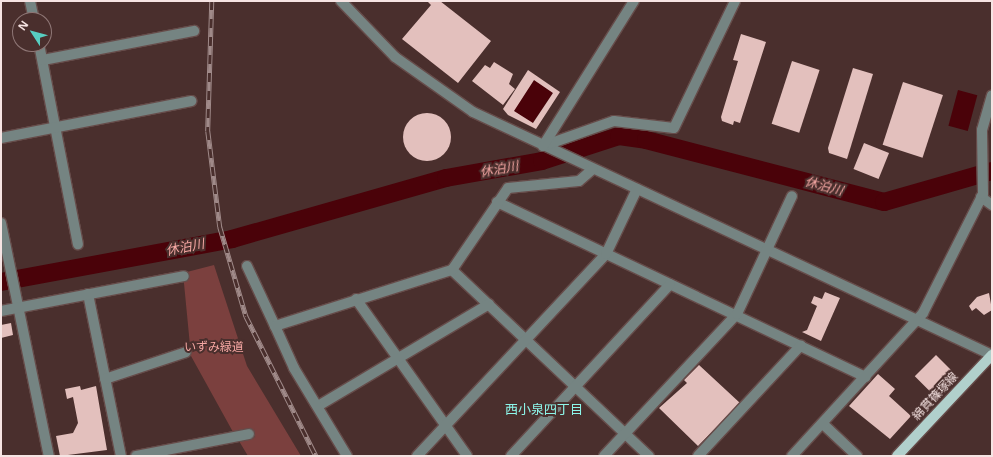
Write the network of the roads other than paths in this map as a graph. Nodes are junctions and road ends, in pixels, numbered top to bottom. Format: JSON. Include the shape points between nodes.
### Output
{"nodes":[{"id":1,"x":30,"y":1,"type":"edge"},
{"id":2,"x":342,"y":1,"type":"edge"},
{"id":3,"x":634,"y":1,"type":"edge"},
{"id":4,"x":735,"y":1,"type":"edge"},
{"id":5,"x":32,"y":12,"type":"edge"},
{"id":6,"x":194,"y":31,"type":"dead end"},
{"id":7,"x":41,"y":52,"type":"edge"},
{"id":8,"x":43,"y":60,"type":"junction"},
{"id":9,"x":992,"y":95,"type":"edge"},
{"id":10,"x":191,"y":100,"type":"dead end"},
{"id":11,"x":55,"y":128,"type":"junction"},
{"id":12,"x":1,"y":138,"type":"edge"},
{"id":13,"x":987,"y":146,"type":"edge"},
{"id":14,"x":548,"y":148,"type":"junction"},
{"id":15,"x":593,"y":169,"type":"junction"},
{"id":16,"x":637,"y":189,"type":"junction"},
{"id":17,"x":983,"y":193,"type":"junction"},
{"id":18,"x":792,"y":196,"type":"dead end"},
{"id":19,"x":497,"y":202,"type":"junction"},
{"id":20,"x":992,"y":205,"type":"edge"},
{"id":21,"x":1,"y":223,"type":"edge"},
{"id":22,"x":78,"y":244,"type":"dead end"},
{"id":23,"x":768,"y":250,"type":"junction"},
{"id":24,"x":606,"y":254,"type":"junction"},
{"id":25,"x":247,"y":266,"type":"dead end"},
{"id":26,"x":452,"y":270,"type":"junction"},
{"id":27,"x":184,"y":276,"type":"dead end"},
{"id":28,"x":670,"y":284,"type":"junction"},
{"id":29,"x":88,"y":294,"type":"junction"},
{"id":30,"x":356,"y":299,"type":"junction"},
{"id":31,"x":489,"y":304,"type":"junction"},
{"id":32,"x":18,"y":308,"type":"junction"},
{"id":33,"x":1,"y":312,"type":"edge"},
{"id":34,"x":737,"y":314,"type":"junction"},
{"id":35,"x":918,"y":320,"type":"junction"},
{"id":36,"x":275,"y":326,"type":"junction"},
{"id":37,"x":526,"y":339,"type":"junction"},
{"id":38,"x":801,"y":345,"type":"junction"},
{"id":39,"x":186,"y":352,"type":"dead end"},
{"id":40,"x":992,"y":355,"type":"edge"},
{"id":41,"x":398,"y":358,"type":"junction"},
{"id":42,"x":866,"y":377,"type":"junction"},
{"id":43,"x":105,"y":379,"type":"junction"},
{"id":44,"x":577,"y":386,"type":"junction"},
{"id":45,"x":318,"y":406,"type":"junction"},
{"id":46,"x":823,"y":424,"type":"junction"},
{"id":47,"x":446,"y":426,"type":"junction"},
{"id":48,"x":625,"y":433,"type":"junction"},
{"id":49,"x":249,"y":434,"type":"dead end"},
{"id":50,"x":49,"y":456,"type":"edge"},
{"id":51,"x":121,"y":456,"type":"edge"},
{"id":52,"x":136,"y":456,"type":"edge"},
{"id":53,"x":347,"y":456,"type":"edge"},
{"id":54,"x":417,"y":456,"type":"edge"},
{"id":55,"x":467,"y":456,"type":"edge"},
{"id":56,"x":511,"y":456,"type":"edge"},
{"id":57,"x":604,"y":456,"type":"edge"},
{"id":58,"x":649,"y":456,"type":"edge"},
{"id":59,"x":698,"y":456,"type":"edge"},
{"id":60,"x":792,"y":456,"type":"edge"},
{"id":61,"x":857,"y":456,"type":"edge"},
{"id":62,"x":897,"y":456,"type":"edge"}],
"edges":[{"from":1,"to":5,"type":"street"},
{"from":2,"to":14,"type":"street","via":[[417,76],[473,112]]},
{"from":3,"to":14,"type":"street"},
{"from":4,"to":14,"type":"street","via":[[674,128],[614,121]]},
{"from":6,"to":8,"type":"street"},
{"from":7,"to":8,"type":"street"},
{"from":8,"to":11,"type":"street"},
{"from":9,"to":13,"type":"street","via":[[982,126]]},
{"from":10,"to":11,"type":"street"},
{"from":11,"to":12,"type":"street"},
{"from":11,"to":22,"type":"street"},
{"from":13,"to":17,"type":"street","via":[[983,163]]},
{"from":14,"to":15,"type":"street"},
{"from":15,"to":16,"type":"street"},
{"from":15,"to":19,"type":"street","via":[[580,181],[508,188]]},
{"from":16,"to":23,"type":"street"},
{"from":16,"to":24,"type":"street"},
{"from":17,"to":20,"type":"street"},
{"from":17,"to":35,"type":"street"},
{"from":18,"to":23,"type":"street"},
{"from":19,"to":24,"type":"street"},
{"from":19,"to":26,"type":"street"},
{"from":21,"to":32,"type":"street"},
{"from":23,"to":34,"type":"street"},
{"from":23,"to":35,"type":"street"},
{"from":24,"to":28,"type":"street"},
{"from":24,"to":37,"type":"street"},
{"from":25,"to":36,"type":"street"},
{"from":26,"to":30,"type":"street"},
{"from":26,"to":31,"type":"street"},
{"from":27,"to":29,"type":"street"},
{"from":28,"to":34,"type":"street"},
{"from":28,"to":44,"type":"street"},
{"from":29,"to":32,"type":"street"},
{"from":29,"to":43,"type":"street"},
{"from":30,"to":36,"type":"street"},
{"from":30,"to":41,"type":"street"},
{"from":31,"to":37,"type":"street"},
{"from":31,"to":41,"type":"street"},
{"from":32,"to":33,"type":"street"},
{"from":32,"to":50,"type":"street"},
{"from":34,"to":38,"type":"street"},
{"from":34,"to":48,"type":"street"},
{"from":35,"to":40,"type":"street"},
{"from":35,"to":42,"type":"street"},
{"from":36,"to":45,"type":"street","via":[[294,368]]},
{"from":37,"to":44,"type":"street"},
{"from":37,"to":47,"type":"street"},
{"from":38,"to":42,"type":"street"},
{"from":38,"to":59,"type":"street"},
{"from":39,"to":43,"type":"street"},
{"from":40,"to":62,"type":"main road","name":"綿貫篠塚線"},
{"from":41,"to":45,"type":"street"},
{"from":41,"to":47,"type":"street"},
{"from":42,"to":46,"type":"street"},
{"from":43,"to":51,"type":"street"},
{"from":44,"to":48,"type":"street"},
{"from":44,"to":56,"type":"street"},
{"from":45,"to":53,"type":"street"},
{"from":46,"to":60,"type":"street"},
{"from":46,"to":61,"type":"street"},
{"from":47,"to":54,"type":"street"},
{"from":47,"to":55,"type":"street"},
{"from":48,"to":57,"type":"street"},
{"from":48,"to":58,"type":"street"},
{"from":49,"to":52,"type":"street"}]}
